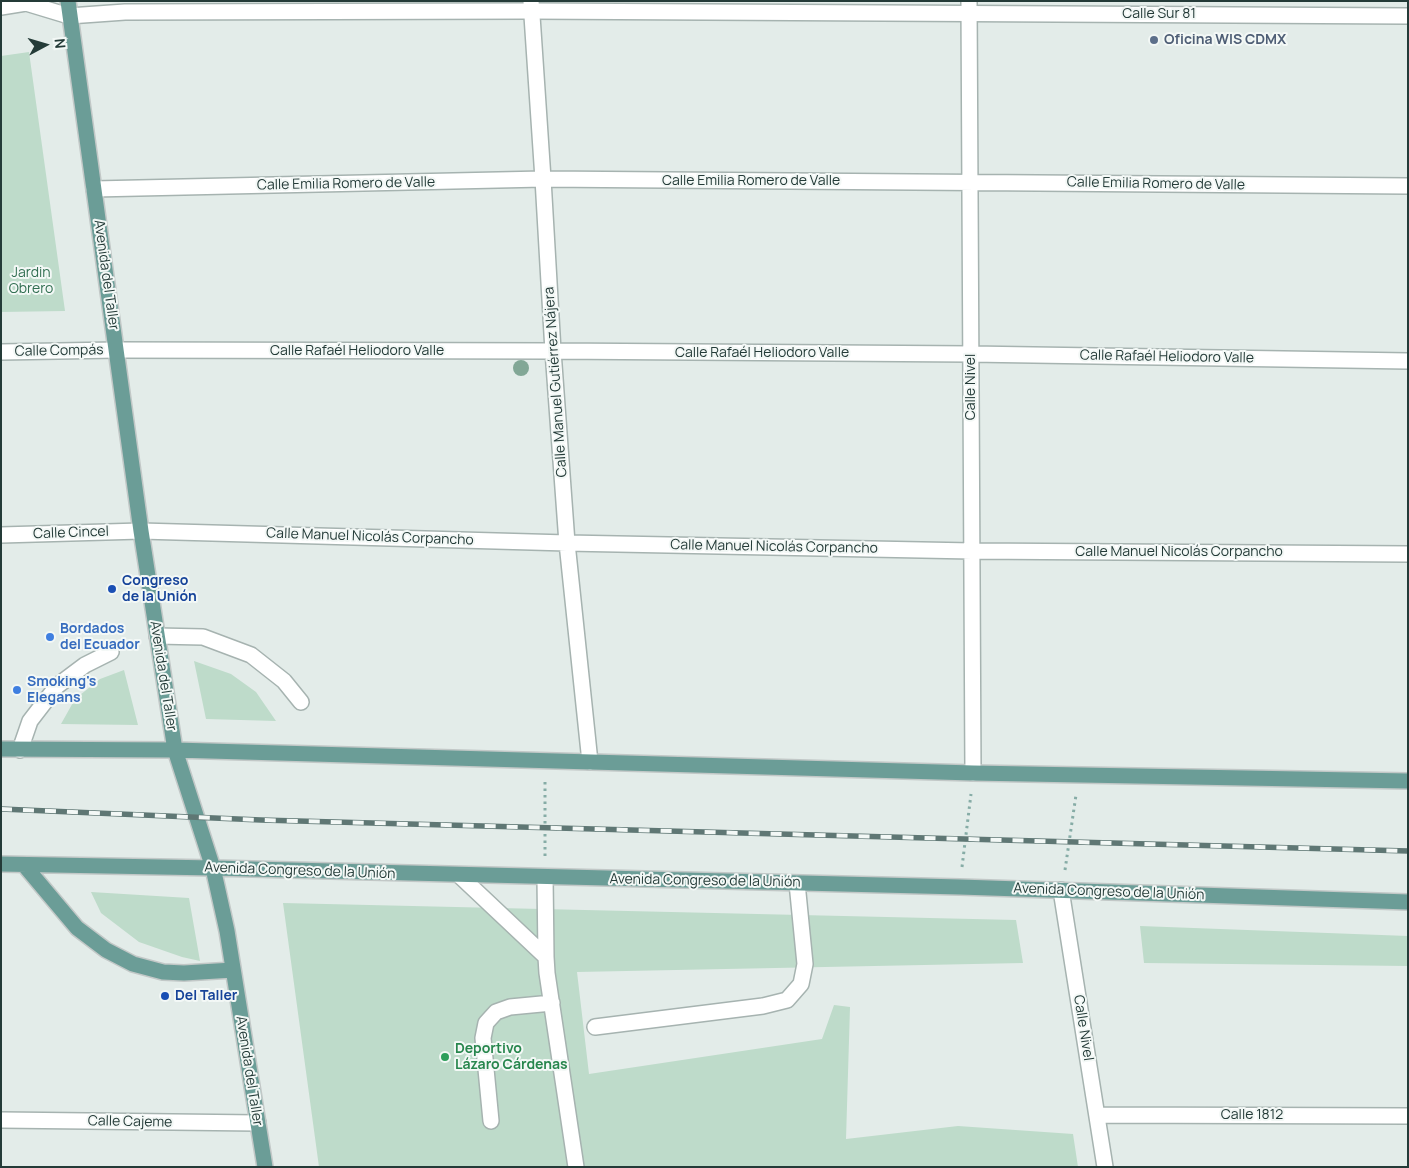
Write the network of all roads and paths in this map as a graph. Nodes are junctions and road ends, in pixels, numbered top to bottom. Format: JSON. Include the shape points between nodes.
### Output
{"nodes":[{"id":1,"x":27,"y":2,"type":"edge"},
{"id":2,"x":531,"y":6,"type":"edge"},
{"id":3,"x":1,"y":7,"type":"edge"},
{"id":4,"x":969,"y":7,"type":"edge"},
{"id":5,"x":68,"y":8,"type":"edge"},
{"id":6,"x":1408,"y":16,"type":"edge"},
{"id":7,"x":543,"y":179,"type":"junction"},
{"id":8,"x":970,"y":182,"type":"junction"},
{"id":9,"x":1408,"y":186,"type":"edge"},
{"id":10,"x":94,"y":190,"type":"junction"},
{"id":11,"x":116,"y":350,"type":"junction"},
{"id":12,"x":553,"y":351,"type":"junction"},
{"id":13,"x":1,"y":352,"type":"edge"},
{"id":14,"x":971,"y":354,"type":"junction"},
{"id":15,"x":1408,"y":361,"type":"edge"},
{"id":16,"x":141,"y":531,"type":"junction"},
{"id":17,"x":1,"y":535,"type":"edge"},
{"id":18,"x":567,"y":543,"type":"junction"},
{"id":19,"x":972,"y":551,"type":"junction"},
{"id":20,"x":1408,"y":554,"type":"edge"},
{"id":21,"x":157,"y":636,"type":"junction"},
{"id":22,"x":111,"y":652,"type":"dead end"},
{"id":23,"x":302,"y":702,"type":"dead end"},
{"id":24,"x":1,"y":750,"type":"edge"},
{"id":25,"x":20,"y":750,"type":"junction"},
{"id":26,"x":175,"y":750,"type":"junction"},
{"id":27,"x":544,"y":761,"type":"junction"},
{"id":28,"x":590,"y":762,"type":"junction"},
{"id":29,"x":973,"y":773,"type":"junction"},
{"id":30,"x":1080,"y":775,"type":"junction"},
{"id":31,"x":1408,"y":781,"type":"edge"},
{"id":32,"x":1,"y":864,"type":"edge"},
{"id":33,"x":24,"y":865,"type":"junction"},
{"id":34,"x":212,"y":868,"type":"junction"},
{"id":35,"x":459,"y":875,"type":"junction"},
{"id":36,"x":545,"y":877,"type":"junction"},
{"id":37,"x":797,"y":883,"type":"junction"},
{"id":38,"x":960,"y":887,"type":"junction"},
{"id":39,"x":1061,"y":890,"type":"junction"},
{"id":40,"x":1408,"y":902,"type":"edge"},
{"id":41,"x":546,"y":957,"type":"junction"},
{"id":42,"x":233,"y":970,"type":"junction"},
{"id":43,"x":552,"y":1003,"type":"junction"},
{"id":44,"x":595,"y":1026,"type":"dead end"},
{"id":45,"x":1097,"y":1115,"type":"junction"},
{"id":46,"x":1408,"y":1116,"type":"edge"},
{"id":47,"x":1,"y":1120,"type":"edge"},
{"id":48,"x":492,"y":1121,"type":"dead end"},
{"id":49,"x":258,"y":1123,"type":"junction"},
{"id":50,"x":265,"y":1167,"type":"edge"},
{"id":51,"x":576,"y":1167,"type":"edge"},
{"id":52,"x":1105,"y":1167,"type":"edge"}],
"edges":[{"from":1,"to":3,"type":"street"},
{"from":1,"to":5,"type":"street"},
{"from":2,"to":4,"type":"street","name":"Calle Sur 81"},
{"from":2,"to":5,"type":"street","name":"Calle Sur 81","via":[[125,12]]},
{"from":2,"to":7,"type":"street","name":"Calle Manuel Gutiérrez Nájera"},
{"from":4,"to":6,"type":"street","name":"Calle Sur 81"},
{"from":4,"to":8,"type":"street","name":"Calle Nivel"},
{"from":5,"to":10,"type":"main road","name":"Avenida del Taller"},
{"from":7,"to":8,"type":"street","name":"Calle Emilia Romero de Valle"},
{"from":7,"to":10,"type":"street","name":"Calle Emilia Romero de Valle"},
{"from":7,"to":12,"type":"street","name":"Calle Manuel Gutiérrez Nájera"},
{"from":8,"to":9,"type":"street","name":"Calle Emilia Romero de Valle"},
{"from":8,"to":14,"type":"street","name":"Calle Nivel"},
{"from":10,"to":11,"type":"main road","name":"Avenida del Taller"},
{"from":11,"to":12,"type":"street","name":"Calle Rafaél Heliodoro Valle"},
{"from":11,"to":13,"type":"street","name":"Calle Compás"},
{"from":11,"to":16,"type":"main road","name":"Avenida del Taller"},
{"from":12,"to":14,"type":"street","name":"Calle Rafaél Heliodoro Valle"},
{"from":12,"to":18,"type":"street","name":"Calle Manuel Gutiérrez Nájera"},
{"from":14,"to":15,"type":"street","name":"Calle Rafaél Heliodoro Valle"},
{"from":14,"to":19,"type":"street","name":"Calle Nivel"},
{"from":16,"to":17,"type":"street","name":"Calle Cincel"},
{"from":16,"to":18,"type":"street","name":"Calle Manuel Nicolás Corpancho"},
{"from":16,"to":21,"type":"main road","name":"Avenida del Taller"},
{"from":18,"to":19,"type":"street","name":"Calle Manuel Nicolás Corpancho"},
{"from":18,"to":28,"type":"street","name":"Calle Manuel Gutiérrez Nájera"},
{"from":19,"to":20,"type":"street","name":"Calle Manuel Nicolás Corpancho"},
{"from":19,"to":29,"type":"street","name":"Calle Nivel"},
{"from":21,"to":23,"type":"street","via":[[203,637],[251,654],[284,681]]},
{"from":21,"to":26,"type":"main road","name":"Avenida del Taller"},
{"from":22,"to":25,"type":"street","via":[[57,686],[30,721]]},
{"from":24,"to":25,"type":"main road"},
{"from":25,"to":26,"type":"main road"},
{"from":26,"to":27,"type":"main road"},
{"from":26,"to":34,"type":"main road","name":"Avenida del Taller"},
{"from":27,"to":28,"type":"main road"},
{"from":27,"to":36,"type":"path"},
{"from":28,"to":29,"type":"main road"},
{"from":29,"to":30,"type":"main road"},
{"from":29,"to":38,"type":"path"},
{"from":30,"to":31,"type":"main road"},
{"from":30,"to":39,"type":"path"},
{"from":32,"to":33,"type":"main road","name":"Avenida Congreso de la Unión"},
{"from":33,"to":34,"type":"main road","name":"Avenida Congreso de la Unión"},
{"from":33,"to":42,"type":"main road","via":[[77,928],[106,950],[133,964],[177,973]]},
{"from":34,"to":35,"type":"main road","name":"Avenida Congreso de la Unión"},
{"from":34,"to":42,"type":"main road","name":"Avenida del Taller"},
{"from":35,"to":36,"type":"main road","name":"Avenida Congreso de la Unión"},
{"from":35,"to":41,"type":"street"},
{"from":36,"to":37,"type":"main road","name":"Avenida Congreso de la Unión"},
{"from":36,"to":41,"type":"street"},
{"from":37,"to":38,"type":"main road","name":"Avenida Congreso de la Unión"},
{"from":37,"to":44,"type":"street","via":[[805,964],[801,984],[787,1000],[763,1006]]},
{"from":38,"to":39,"type":"main road","name":"Avenida Congreso de la Unión"},
{"from":39,"to":40,"type":"main road","name":"Avenida Congreso de la Unión"},
{"from":39,"to":45,"type":"street","name":"Calle Nivel"},
{"from":41,"to":43,"type":"street"},
{"from":42,"to":49,"type":"main road","name":"Avenida del Taller"},
{"from":43,"to":48,"type":"street","via":[[510,1007],[496,1012],[486,1023],[483,1038]]},
{"from":43,"to":51,"type":"street"},
{"from":45,"to":46,"type":"street","name":"Calle 1812"},
{"from":45,"to":52,"type":"street","name":"Calle Nivel"},
{"from":47,"to":49,"type":"street","name":"Calle Cajeme"},
{"from":49,"to":50,"type":"main road","name":"Avenida del Taller"}]}
